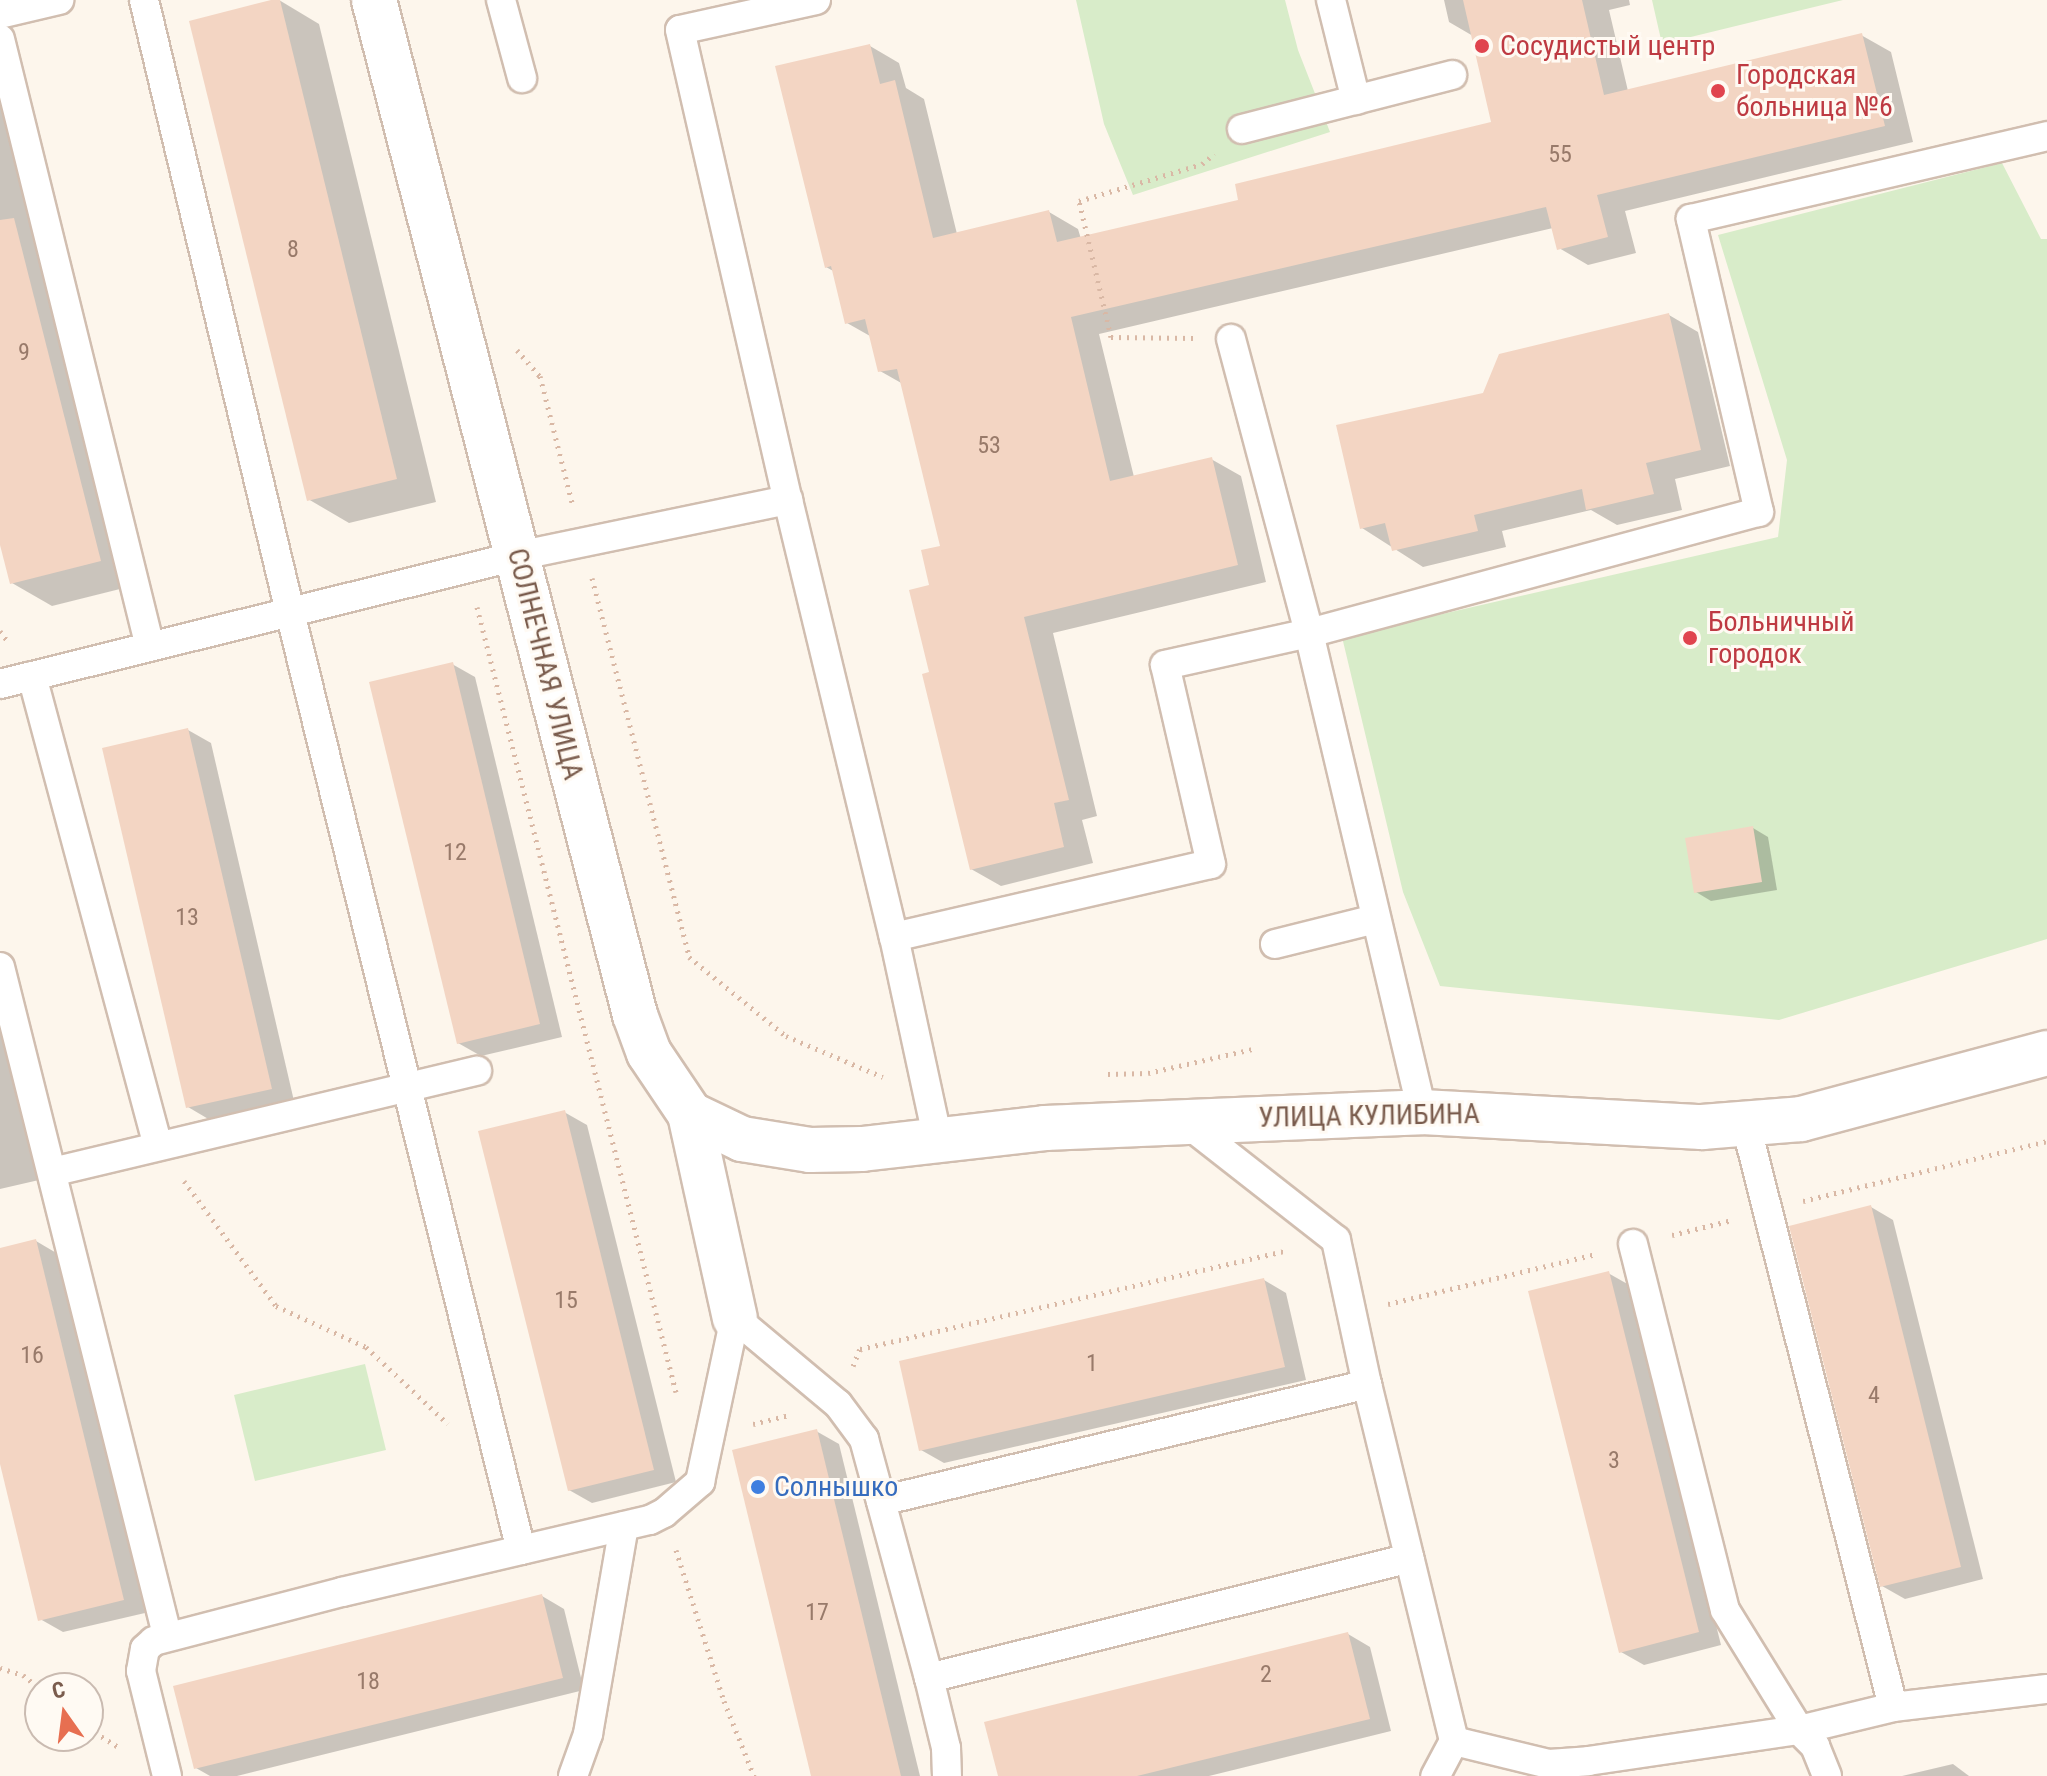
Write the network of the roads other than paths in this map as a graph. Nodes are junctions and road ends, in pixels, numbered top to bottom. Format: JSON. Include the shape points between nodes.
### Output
{"nodes":[{"id":1,"x":59,"y":0,"type":"edge"},
{"id":2,"x":144,"y":0,"type":"edge"},
{"id":3,"x":374,"y":0,"type":"edge"},
{"id":4,"x":501,"y":0,"type":"edge"},
{"id":5,"x":816,"y":0,"type":"edge"},
{"id":6,"x":1331,"y":0,"type":"edge"},
{"id":7,"x":0,"y":14,"type":"edge"},
{"id":8,"x":0,"y":39,"type":"edge"},
{"id":9,"x":1452,"y":75,"type":"dead end"},
{"id":10,"x":522,"y":78,"type":"dead end"},
{"id":11,"x":1356,"y":100,"type":"junction"},
{"id":12,"x":1242,"y":129,"type":"road end"},
{"id":13,"x":2047,"y":136,"type":"edge"},
{"id":14,"x":1231,"y":339,"type":"road end"},
{"id":15,"x":788,"y":500,"type":"junction"},
{"id":16,"x":517,"y":556,"type":"junction"},
{"id":17,"x":290,"y":612,"type":"junction"},
{"id":18,"x":1309,"y":633,"type":"junction"},
{"id":19,"x":150,"y":647,"type":"junction"},
{"id":20,"x":32,"y":676,"type":"junction"},
{"id":21,"x":0,"y":684,"type":"edge"},
{"id":22,"x":1375,"y":919,"type":"junction"},
{"id":23,"x":894,"y":937,"type":"junction"},
{"id":24,"x":1275,"y":944,"type":"dead end"},
{"id":25,"x":0,"y":967,"type":"edge"},
{"id":26,"x":2047,"y":1053,"type":"edge"},
{"id":27,"x":477,"y":1071,"type":"dead end"},
{"id":28,"x":407,"y":1086,"type":"junction"},
{"id":29,"x":1422,"y":1112,"type":"junction"},
{"id":30,"x":690,"y":1114,"type":"junction"},
{"id":31,"x":1182,"y":1120,"type":"junction"},
{"id":32,"x":1746,"y":1125,"type":"junction"},
{"id":33,"x":938,"y":1140,"type":"junction"},
{"id":34,"x":158,"y":1145,"type":"junction"},
{"id":35,"x":52,"y":1172,"type":"junction"},
{"id":36,"x":1633,"y":1244,"type":"road end"},
{"id":37,"x":735,"y":1318,"type":"junction"},
{"id":38,"x":1367,"y":1384,"type":"junction"},
{"id":39,"x":881,"y":1501,"type":"junction"},
{"id":40,"x":624,"y":1526,"type":"junction"},
{"id":41,"x":521,"y":1550,"type":"junction"},
{"id":42,"x":1409,"y":1558,"type":"junction"},
{"id":43,"x":167,"y":1635,"type":"junction"},
{"id":44,"x":929,"y":1678,"type":"junction"},
{"id":45,"x":2047,"y":1689,"type":"edge"},
{"id":46,"x":1893,"y":1707,"type":"junction"},
{"id":47,"x":1799,"y":1730,"type":"junction"},
{"id":48,"x":1454,"y":1741,"type":"junction"},
{"id":49,"x":167,"y":1776,"type":"edge"},
{"id":50,"x":573,"y":1776,"type":"edge"},
{"id":51,"x":947,"y":1776,"type":"edge"},
{"id":52,"x":1435,"y":1776,"type":"edge"},
{"id":53,"x":1827,"y":1776,"type":"edge"}],
"edges":[{"from":1,"to":7,"type":"lane"},
{"from":2,"to":17,"type":"lane"},
{"from":3,"to":16,"type":"street","name":"СОЛНЕЧНАЯ УЛИЦА"},
{"from":4,"to":10,"type":"lane"},
{"from":5,"to":15,"type":"lane","via":[[680,30]]},
{"from":6,"to":11,"type":"lane"},
{"from":8,"to":19,"type":"lane"},
{"from":9,"to":11,"type":"lane"},
{"from":11,"to":12,"type":"lane"},
{"from":13,"to":18,"type":"lane","via":[[1691,219],[1759,512]]},
{"from":14,"to":18,"type":"lane"},
{"from":15,"to":16,"type":"lane"},
{"from":15,"to":23,"type":"lane"},
{"from":16,"to":17,"type":"lane"},
{"from":16,"to":30,"type":"street","name":"СОЛНЕЧНАЯ УЛИЦА","via":[[635,1015],[649,1053]]},
{"from":17,"to":19,"type":"lane"},
{"from":17,"to":28,"type":"lane"},
{"from":18,"to":22,"type":"lane"},
{"from":18,"to":23,"type":"lane","via":[[1165,665],[1211,864]]},
{"from":19,"to":20,"type":"lane"},
{"from":20,"to":21,"type":"lane"},
{"from":20,"to":34,"type":"lane"},
{"from":22,"to":24,"type":"lane"},
{"from":22,"to":29,"type":"lane"},
{"from":23,"to":33,"type":"lane"},
{"from":25,"to":35,"type":"lane"},
{"from":26,"to":32,"type":"street","name":"УЛИЦА КУЛИБИНА","via":[[1845,1109]]},
{"from":27,"to":28,"type":"lane"},
{"from":28,"to":34,"type":"lane"},
{"from":28,"to":41,"type":"lane"},
{"from":29,"to":31,"type":"street","name":"УЛИЦА КУЛИБИНА"},
{"from":29,"to":32,"type":"street","name":"УЛИЦА КУЛИБИНА"},
{"from":30,"to":33,"type":"street","name":"УЛИЦА КУЛИБИНА","via":[[742,1139],[810,1150]]},
{"from":30,"to":37,"type":"street","name":"СОЛНЕЧНАЯ УЛИЦА"},
{"from":31,"to":33,"type":"street","name":"УЛИЦА КУЛИБИНА"},
{"from":31,"to":38,"type":"lane","via":[[1336,1240]]},
{"from":32,"to":46,"type":"lane"},
{"from":34,"to":35,"type":"lane"},
{"from":35,"to":43,"type":"lane"},
{"from":36,"to":47,"type":"lane","via":[[1725,1610]]},
{"from":37,"to":39,"type":"lane","via":[[838,1404],[864,1439]]},
{"from":37,"to":40,"type":"lane","via":[[700,1482],[664,1513]]},
{"from":38,"to":39,"type":"lane"},
{"from":38,"to":42,"type":"lane"},
{"from":39,"to":44,"type":"lane"},
{"from":40,"to":41,"type":"lane"},
{"from":40,"to":50,"type":"lane","via":[[588,1734]]},
{"from":41,"to":43,"type":"lane"},
{"from":42,"to":44,"type":"lane"},
{"from":42,"to":48,"type":"lane"},
{"from":43,"to":49,"type":"lane","via":[[145,1649],[141,1671]]},
{"from":44,"to":51,"type":"lane","via":[[946,1748]]},
{"from":45,"to":46,"type":"lane"},
{"from":46,"to":47,"type":"lane"},
{"from":47,"to":48,"type":"lane","via":[[1549,1764]]},
{"from":47,"to":53,"type":"lane","via":[[1815,1746]]},
{"from":48,"to":52,"type":"lane"}]}
